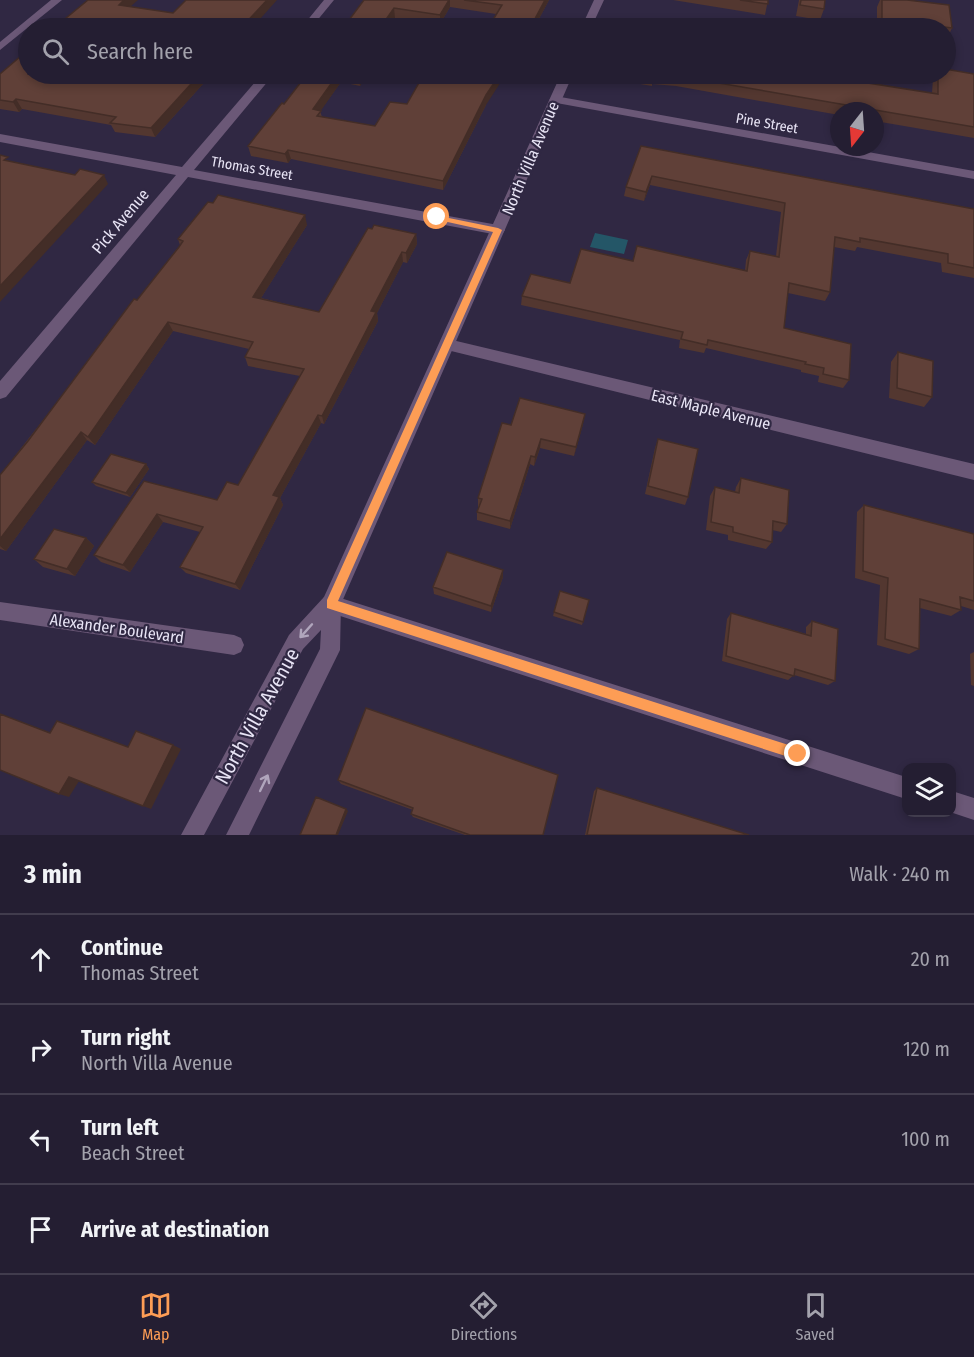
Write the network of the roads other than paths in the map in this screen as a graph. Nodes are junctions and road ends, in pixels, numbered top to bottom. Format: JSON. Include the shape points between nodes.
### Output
{"nodes":[{"id":1,"x":57,"y":0,"type":"edge"},
{"id":2,"x":330,"y":0,"type":"edge"},
{"id":3,"x":599,"y":0,"type":"edge"},
{"id":4,"x":35,"y":18,"type":"edge"},
{"id":5,"x":315,"y":18,"type":"edge"},
{"id":6,"x":591,"y":18,"type":"edge"},
{"id":7,"x":18,"y":32,"type":"edge"},
{"id":8,"x":0,"y":47,"type":"edge"},
{"id":9,"x":260,"y":84,"type":"edge"},
{"id":10,"x":562,"y":84,"type":"edge"},
{"id":11,"x":555,"y":100,"type":"junction"},
{"id":12,"x":0,"y":138,"type":"edge"},
{"id":13,"x":186,"y":171,"type":"junction"},
{"id":14,"x":974,"y":175,"type":"edge"},
{"id":15,"x":498,"y":230,"type":"junction"},
{"id":16,"x":448,"y":345,"type":"junction"},
{"id":17,"x":0,"y":392,"type":"edge"},
{"id":18,"x":974,"y":472,"type":"edge"},
{"id":19,"x":331,"y":604,"type":"junction"},
{"id":20,"x":0,"y":611,"type":"edge"},
{"id":21,"x":234,"y":645,"type":"dead end"},
{"id":22,"x":902,"y":787,"type":"edge"},
{"id":23,"x":956,"y":804,"type":"edge"},
{"id":24,"x":974,"y":809,"type":"edge"},
{"id":25,"x":192,"y":835,"type":"edge"},
{"id":26,"x":237,"y":835,"type":"edge"}],
"edges":[{"from":1,"to":4,"type":"street"},
{"from":2,"to":5,"type":"street"},
{"from":3,"to":6,"type":"street"},
{"from":7,"to":8,"type":"street"},
{"from":9,"to":13,"type":"street","name":"Pick Avenue"},
{"from":10,"to":11,"type":"street","name":"North Villa Avenue"},
{"from":11,"to":14,"type":"street","name":"Pine Street"},
{"from":11,"to":15,"type":"street","name":"North Villa Avenue"},
{"from":12,"to":13,"type":"street","name":"Thomas Street"},
{"from":13,"to":15,"type":"street","name":"Thomas Street"},
{"from":13,"to":17,"type":"street","name":"Pick Avenue"},
{"from":15,"to":16,"type":"street","name":"North Villa Avenue"},
{"from":16,"to":18,"type":"street","name":"East Maple Avenue"},
{"from":16,"to":19,"type":"street","name":"North Villa Avenue"},
{"from":19,"to":22,"type":"street"},
{"from":19,"to":25,"type":"street","name":"North Villa Avenue","one_way":true,"via":[[296,642]]},
{"from":26,"to":19,"type":"street","name":"North Villa Avenue","one_way":true,"via":[[330,651]]},
{"from":20,"to":21,"type":"street","name":"Alexander Boulevard"},
{"from":23,"to":24,"type":"street"}]}
